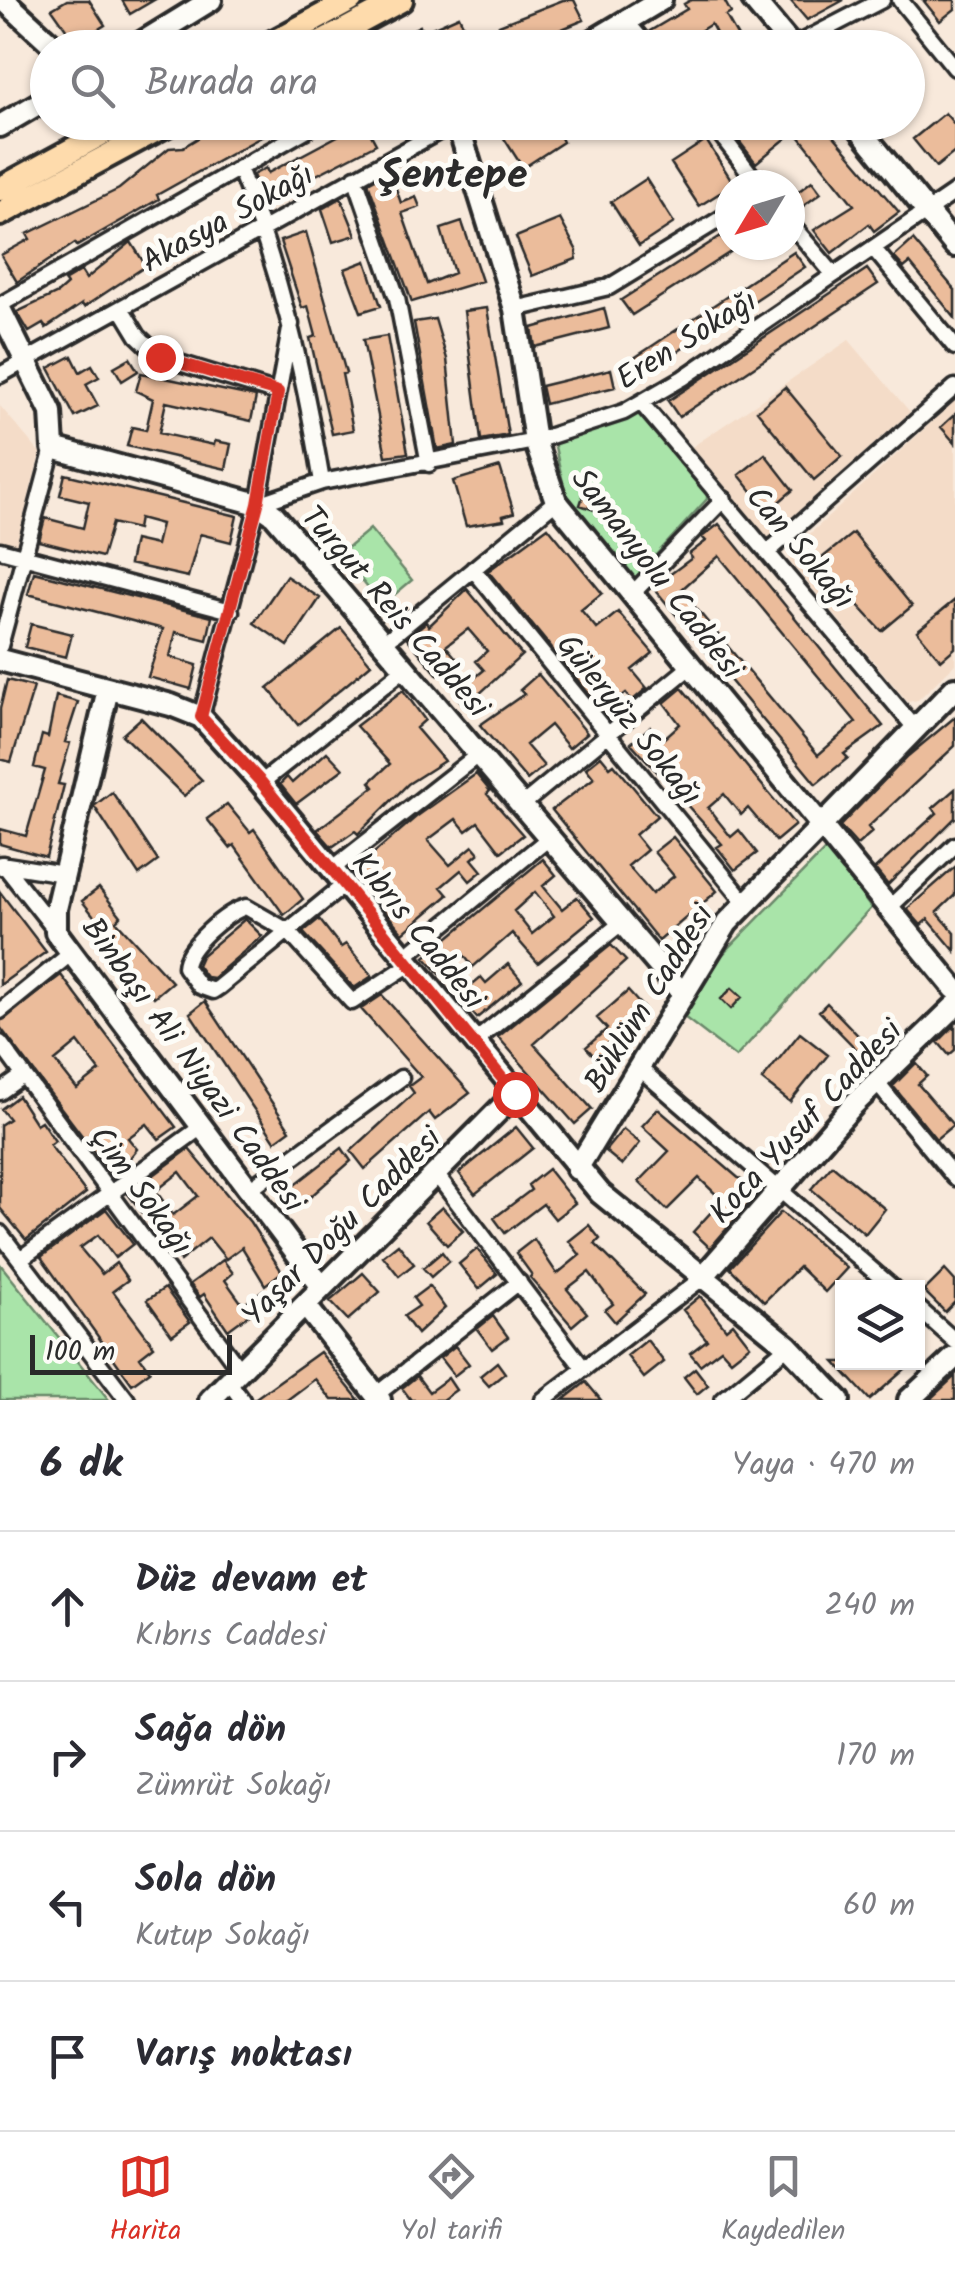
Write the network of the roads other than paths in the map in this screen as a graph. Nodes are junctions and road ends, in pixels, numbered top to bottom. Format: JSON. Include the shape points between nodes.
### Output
{"nodes":[{"id":1,"x":4,"y":0,"type":"edge"},
{"id":2,"x":211,"y":0,"type":"edge"},
{"id":3,"x":350,"y":0,"type":"edge"},
{"id":4,"x":401,"y":0,"type":"edge"},
{"id":5,"x":661,"y":0,"type":"edge"},
{"id":6,"x":753,"y":0,"type":"edge"},
{"id":7,"x":882,"y":0,"type":"edge"},
{"id":8,"x":900,"y":0,"type":"edge"},
{"id":9,"x":626,"y":21,"type":"junction"},
{"id":10,"x":36,"y":30,"type":"edge"},
{"id":11,"x":162,"y":30,"type":"edge"},
{"id":12,"x":295,"y":30,"type":"edge"},
{"id":13,"x":364,"y":30,"type":"edge"},
{"id":14,"x":611,"y":30,"type":"edge"},
{"id":15,"x":634,"y":30,"type":"edge"},
{"id":16,"x":777,"y":30,"type":"edge"},
{"id":17,"x":824,"y":30,"type":"edge"},
{"id":18,"x":924,"y":30,"type":"edge"},
{"id":19,"x":925,"y":31,"type":"edge"},
{"id":20,"x":955,"y":68,"type":"edge"},
{"id":21,"x":30,"y":108,"type":"edge"},
{"id":22,"x":0,"y":126,"type":"edge"},
{"id":23,"x":91,"y":140,"type":"edge"},
{"id":24,"x":138,"y":140,"type":"edge"},
{"id":25,"x":288,"y":140,"type":"edge"},
{"id":26,"x":424,"y":140,"type":"edge"},
{"id":27,"x":457,"y":140,"type":"edge"},
{"id":28,"x":725,"y":140,"type":"edge"},
{"id":29,"x":869,"y":140,"type":"edge"},
{"id":30,"x":239,"y":168,"type":"junction"},
{"id":31,"x":748,"y":170,"type":"edge"},
{"id":32,"x":355,"y":177,"type":"junction"},
{"id":33,"x":0,"y":189,"type":"edge"},
{"id":34,"x":955,"y":192,"type":"edge"},
{"id":35,"x":928,"y":212,"type":"junction"},
{"id":36,"x":0,"y":214,"type":"edge"},
{"id":37,"x":715,"y":223,"type":"edge"},
{"id":38,"x":263,"y":228,"type":"junction"},
{"id":39,"x":805,"y":241,"type":"edge"},
{"id":40,"x":955,"y":246,"type":"edge"},
{"id":41,"x":874,"y":249,"type":"junction"},
{"id":42,"x":834,"y":275,"type":"junction"},
{"id":43,"x":0,"y":307,"type":"edge"},
{"id":44,"x":122,"y":308,"type":"junction"},
{"id":45,"x":515,"y":309,"type":"junction"},
{"id":46,"x":292,"y":324,"type":"junction"},
{"id":47,"x":955,"y":347,"type":"edge"},
{"id":48,"x":26,"y":361,"type":"junction"},
{"id":49,"x":0,"y":376,"type":"edge"},
{"id":50,"x":955,"y":387,"type":"edge"},
{"id":51,"x":278,"y":392,"type":"junction"},
{"id":52,"x":642,"y":404,"type":"junction"},
{"id":53,"x":535,"y":441,"type":"junction"},
{"id":54,"x":52,"y":448,"type":"junction"},
{"id":55,"x":429,"y":464,"type":"junction"},
{"id":56,"x":322,"y":482,"type":"junction"},
{"id":57,"x":724,"y":499,"type":"junction"},
{"id":58,"x":556,"y":501,"type":"junction"},
{"id":59,"x":258,"y":504,"type":"junction"},
{"id":60,"x":0,"y":550,"type":"edge"},
{"id":61,"x":769,"y":550,"type":"junction"},
{"id":62,"x":23,"y":556,"type":"junction"},
{"id":63,"x":473,"y":570,"type":"junction"},
{"id":64,"x":632,"y":594,"type":"junction"},
{"id":65,"x":231,"y":611,"type":"junction"},
{"id":66,"x":386,"y":641,"type":"junction"},
{"id":67,"x":0,"y":646,"type":"edge"},
{"id":68,"x":0,"y":660,"type":"edge"},
{"id":69,"x":408,"y":666,"type":"junction"},
{"id":70,"x":691,"y":666,"type":"junction"},
{"id":71,"x":108,"y":688,"type":"junction"},
{"id":72,"x":955,"y":688,"type":"edge"},
{"id":73,"x":201,"y":717,"type":"junction"},
{"id":74,"x":915,"y":728,"type":"junction"},
{"id":75,"x":606,"y":735,"type":"junction"},
{"id":76,"x":479,"y":754,"type":"junction"},
{"id":77,"x":261,"y":782,"type":"junction"},
{"id":78,"x":522,"y":805,"type":"junction"},
{"id":79,"x":822,"y":824,"type":"junction"},
{"id":80,"x":549,"y":838,"type":"junction"},
{"id":81,"x":955,"y":845,"type":"edge"},
{"id":82,"x":1,"y":865,"type":"edge"},
{"id":83,"x":64,"y":874,"type":"junction"},
{"id":84,"x":338,"y":877,"type":"junction"},
{"id":85,"x":745,"y":902,"type":"junction"},
{"id":86,"x":890,"y":908,"type":"junction"},
{"id":87,"x":620,"y":924,"type":"junction"},
{"id":88,"x":56,"y":932,"type":"junction"},
{"id":89,"x":288,"y":932,"type":"junction"},
{"id":90,"x":69,"y":955,"type":"junction"},
{"id":91,"x":406,"y":961,"type":"junction"},
{"id":92,"x":955,"y":989,"type":"edge"},
{"id":93,"x":682,"y":993,"type":"junction"},
{"id":94,"x":955,"y":1006,"type":"edge"},
{"id":95,"x":0,"y":1011,"type":"edge"},
{"id":96,"x":0,"y":1043,"type":"edge"},
{"id":97,"x":473,"y":1043,"type":"junction"},
{"id":98,"x":638,"y":1068,"type":"junction"},
{"id":99,"x":24,"y":1075,"type":"junction"},
{"id":100,"x":401,"y":1078,"type":"dead end"},
{"id":101,"x":876,"y":1082,"type":"junction"},
{"id":102,"x":0,"y":1092,"type":"edge"},
{"id":103,"x":515,"y":1094,"type":"junction"},
{"id":104,"x":200,"y":1128,"type":"junction"},
{"id":105,"x":577,"y":1169,"type":"junction"},
{"id":106,"x":436,"y":1174,"type":"junction"},
{"id":107,"x":955,"y":1178,"type":"edge"},
{"id":108,"x":248,"y":1190,"type":"junction"},
{"id":109,"x":778,"y":1192,"type":"junction"},
{"id":110,"x":110,"y":1193,"type":"junction"},
{"id":111,"x":0,"y":1233,"type":"edge"},
{"id":112,"x":20,"y":1259,"type":"junction"},
{"id":113,"x":702,"y":1279,"type":"junction"},
{"id":114,"x":883,"y":1280,"type":"edge"},
{"id":115,"x":518,"y":1282,"type":"junction"},
{"id":116,"x":322,"y":1288,"type":"junction"},
{"id":117,"x":306,"y":1305,"type":"junction"},
{"id":118,"x":925,"y":1314,"type":"edge"},
{"id":119,"x":955,"y":1341,"type":"edge"},
{"id":120,"x":788,"y":1346,"type":"junction"},
{"id":121,"x":955,"y":1357,"type":"edge"},
{"id":122,"x":584,"y":1368,"type":"junction"},
{"id":123,"x":235,"y":1376,"type":"junction"},
{"id":124,"x":378,"y":1397,"type":"edge"},
{"id":125,"x":553,"y":1397,"type":"edge"},
{"id":126,"x":127,"y":1400,"type":"edge"},
{"id":127,"x":210,"y":1400,"type":"edge"},
{"id":128,"x":242,"y":1400,"type":"edge"},
{"id":129,"x":723,"y":1400,"type":"edge"},
{"id":130,"x":840,"y":1400,"type":"edge"},
{"id":131,"x":909,"y":1400,"type":"edge"}],
"edges":[{"from":1,"to":10,"type":"street"},
{"from":2,"to":11,"type":"street"},
{"from":3,"to":12,"type":"main road"},
{"from":4,"to":13,"type":"main road"},
{"from":5,"to":9,"type":"street"},
{"from":6,"to":16,"type":"street"},
{"from":7,"to":17,"type":"street"},
{"from":8,"to":18,"type":"street"},
{"from":9,"to":14,"type":"street"},
{"from":9,"to":15,"type":"street"},
{"from":19,"to":20,"type":"street"},
{"from":21,"to":22,"type":"street"},
{"from":23,"to":33,"type":"main road"},
{"from":24,"to":36,"type":"main road"},
{"from":25,"to":30,"type":"street"},
{"from":26,"to":32,"type":"street","name":"Akasya Sokağı"},
{"from":27,"to":45,"type":"street","name":"Samanyolu Caddesi"},
{"from":28,"to":31,"type":"street"},
{"from":29,"to":35,"type":"street"},
{"from":30,"to":38,"type":"street"},
{"from":30,"to":43,"type":"street"},
{"from":32,"to":38,"type":"street","name":"Akasya Sokağı"},
{"from":32,"to":55,"type":"street","via":[[397,298]]},
{"from":34,"to":35,"type":"street","name":"Eren Sokağı"},
{"from":35,"to":40,"type":"street"},
{"from":35,"to":41,"type":"street","name":"Eren Sokağı"},
{"from":37,"to":45,"type":"street","via":[[609,287]]},
{"from":38,"to":44,"type":"street","name":"Akasya Sokağı"},
{"from":38,"to":46,"type":"street"},
{"from":39,"to":42,"type":"street"},
{"from":41,"to":42,"type":"street","name":"Eren Sokağı"},
{"from":41,"to":47,"type":"street"},
{"from":42,"to":52,"type":"street","name":"Eren Sokağı"},
{"from":43,"to":48,"type":"street"},
{"from":44,"to":48,"type":"street","name":"Akasya Sokağı"},
{"from":44,"to":51,"type":"street","via":[[160,357]]},
{"from":45,"to":53,"type":"street","name":"Samanyolu Caddesi"},
{"from":46,"to":51,"type":"street"},
{"from":46,"to":56,"type":"street"},
{"from":48,"to":49,"type":"street","name":"Akasya Sokağı"},
{"from":48,"to":54,"type":"street","via":[[51,412]]},
{"from":50,"to":61,"type":"street"},
{"from":51,"to":59,"type":"street"},
{"from":52,"to":53,"type":"street","name":"Eren Sokağı"},
{"from":52,"to":57,"type":"street","name":"Can Sokağı"},
{"from":53,"to":55,"type":"street","name":"Eren Sokağı"},
{"from":53,"to":58,"type":"street","name":"Samanyolu Caddesi"},
{"from":54,"to":59,"type":"street","name":"Turgut Reis Caddesi"},
{"from":54,"to":62,"type":"street"},
{"from":55,"to":56,"type":"street","name":"Eren Sokağı"},
{"from":56,"to":59,"type":"street","name":"Eren Sokağı"},
{"from":57,"to":61,"type":"street","name":"Can Sokağı"},
{"from":57,"to":64,"type":"street"},
{"from":58,"to":63,"type":"street"},
{"from":58,"to":64,"type":"street","name":"Samanyolu Caddesi"},
{"from":59,"to":65,"type":"street"},
{"from":59,"to":66,"type":"street","name":"Turgut Reis Caddesi","via":[[291,530]]},
{"from":60,"to":62,"type":"street"},
{"from":61,"to":74,"type":"street","name":"Can Sokağı"},
{"from":62,"to":65,"type":"street"},
{"from":62,"to":67,"type":"street"},
{"from":63,"to":66,"type":"street"},
{"from":63,"to":75,"type":"street","name":"Güleryüz Sokağı"},
{"from":64,"to":70,"type":"street","name":"Samanyolu Caddesi"},
{"from":65,"to":73,"type":"street"},
{"from":66,"to":69,"type":"street","name":"Turgut Reis Caddesi"},
{"from":68,"to":71,"type":"street","name":"Kıbrıs Caddesi"},
{"from":69,"to":76,"type":"street","name":"Turgut Reis Caddesi"},
{"from":69,"to":77,"type":"street"},
{"from":70,"to":75,"type":"street"},
{"from":70,"to":79,"type":"street","name":"Samanyolu Caddesi"},
{"from":71,"to":73,"type":"street","name":"Kıbrıs Caddesi"},
{"from":71,"to":83,"type":"street","name":"Binbaşı Ali Niyazi Caddesi"},
{"from":72,"to":74,"type":"street","name":"Büklüm Caddesi"},
{"from":73,"to":77,"type":"street","name":"Kıbrıs Caddesi"},
{"from":74,"to":79,"type":"street","name":"Büklüm Caddesi"},
{"from":75,"to":78,"type":"street"},
{"from":75,"to":85,"type":"street","name":"Güleryüz Sokağı"},
{"from":76,"to":78,"type":"street","name":"Turgut Reis Caddesi"},
{"from":76,"to":84,"type":"street"},
{"from":77,"to":84,"type":"street","name":"Kıbrıs Caddesi"},
{"from":78,"to":80,"type":"street","name":"Turgut Reis Caddesi"},
{"from":79,"to":85,"type":"street","name":"Büklüm Caddesi"},
{"from":79,"to":86,"type":"street","name":"Samanyolu Caddesi"},
{"from":80,"to":87,"type":"street","name":"Turgut Reis Caddesi"},
{"from":80,"to":91,"type":"street"},
{"from":81,"to":86,"type":"street"},
{"from":82,"to":83,"type":"street"},
{"from":82,"to":88,"type":"street"},
{"from":83,"to":88,"type":"street","name":"Binbaşı Ali Niyazi Caddesi"},
{"from":84,"to":89,"type":"street"},
{"from":84,"to":91,"type":"street","name":"Kıbrıs Caddesi"},
{"from":85,"to":93,"type":"street","name":"Büklüm Caddesi"},
{"from":86,"to":92,"type":"street","name":"Samanyolu Caddesi"},
{"from":87,"to":93,"type":"street","name":"Turgut Reis Caddesi"},
{"from":87,"to":97,"type":"street"},
{"from":88,"to":90,"type":"street","name":"Binbaşı Ali Niyazi Caddesi"},
{"from":89,"to":89,"type":"street","via":[[252,909],[237,909],[187,956],[185,968],[199,986],[213,991]]},
{"from":89,"to":91,"type":"street","via":[[352,1002]]},
{"from":90,"to":95,"type":"street"},
{"from":90,"to":104,"type":"street","name":"Binbaşı Ali Niyazi Caddesi"},
{"from":91,"to":97,"type":"street","name":"Kıbrıs Caddesi"},
{"from":93,"to":98,"type":"street","name":"Büklüm Caddesi"},
{"from":94,"to":101,"type":"street","name":"Koca Yusuf Caddesi"},
{"from":96,"to":99,"type":"street","name":"Çim Sokağı"},
{"from":97,"to":103,"type":"street","name":"Kıbrıs Caddesi"},
{"from":98,"to":105,"type":"street","name":"Büklüm Caddesi"},
{"from":98,"to":109,"type":"street"},
{"from":99,"to":102,"type":"street"},
{"from":99,"to":110,"type":"street","name":"Çim Sokağı"},
{"from":100,"to":108,"type":"street"},
{"from":101,"to":107,"type":"street"},
{"from":101,"to":109,"type":"street","name":"Koca Yusuf Caddesi"},
{"from":103,"to":105,"type":"street","name":"Kıbrıs Caddesi"},
{"from":103,"to":106,"type":"street","name":"Yaşar Doğu Caddesi"},
{"from":104,"to":108,"type":"street","name":"Binbaşı Ali Niyazi Caddesi"},
{"from":104,"to":110,"type":"street"},
{"from":105,"to":113,"type":"street","name":"Kıbrıs Caddesi"},
{"from":106,"to":115,"type":"street"},
{"from":106,"to":116,"type":"street","name":"Yaşar Doğu Caddesi"},
{"from":108,"to":116,"type":"street","name":"Binbaşı Ali Niyazi Caddesi"},
{"from":109,"to":113,"type":"street","name":"Koca Yusuf Caddesi"},
{"from":109,"to":114,"type":"street"},
{"from":110,"to":112,"type":"street"},
{"from":110,"to":123,"type":"street","name":"Çim Sokağı"},
{"from":111,"to":112,"type":"street"},
{"from":112,"to":126,"type":"street"},
{"from":113,"to":120,"type":"street","name":"Kıbrıs Caddesi"},
{"from":113,"to":122,"type":"street"},
{"from":115,"to":122,"type":"street"},
{"from":115,"to":124,"type":"street"},
{"from":116,"to":117,"type":"street","name":"Yaşar Doğu Caddesi"},
{"from":117,"to":123,"type":"street","name":"Yaşar Doğu Caddesi"},
{"from":117,"to":124,"type":"street"},
{"from":118,"to":119,"type":"street"},
{"from":120,"to":129,"type":"street"},
{"from":120,"to":130,"type":"street","name":"Kıbrıs Caddesi"},
{"from":121,"to":131,"type":"street"},
{"from":122,"to":125,"type":"street"},
{"from":123,"to":127,"type":"street","name":"Yaşar Doğu Caddesi"},
{"from":123,"to":128,"type":"street","name":"Çim Sokağı"}]}
